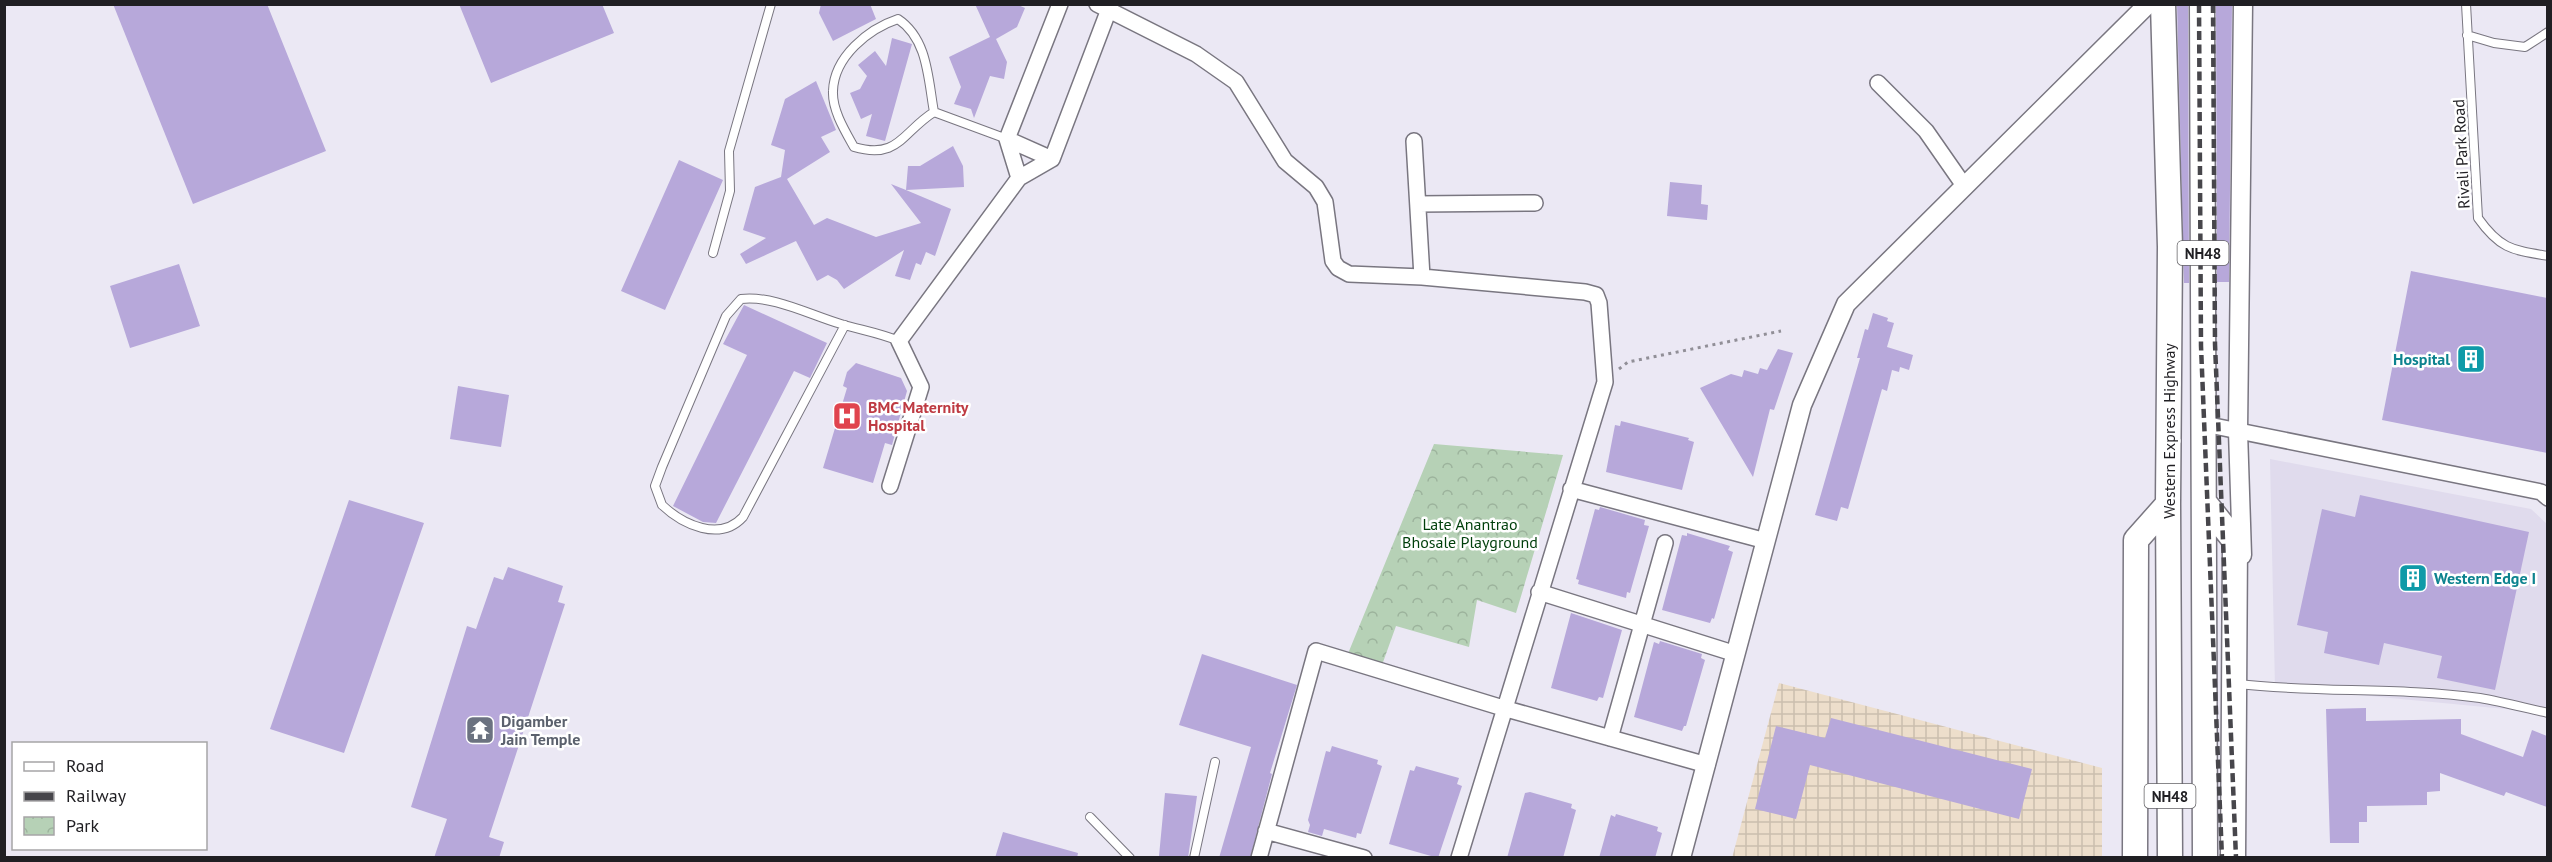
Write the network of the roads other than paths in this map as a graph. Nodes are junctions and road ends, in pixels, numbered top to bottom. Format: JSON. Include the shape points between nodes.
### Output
{"nodes":[{"id":1,"x":771,"y":4,"type":"edge"},
{"id":2,"x":1060,"y":4,"type":"edge"},
{"id":3,"x":2148,"y":4,"type":"edge"},
{"id":4,"x":2163,"y":4,"type":"edge"},
{"id":5,"x":2202,"y":4,"type":"edge"},
{"id":6,"x":2243,"y":4,"type":"edge"},
{"id":7,"x":2466,"y":4,"type":"edge"},
{"id":8,"x":1106,"y":7,"type":"edge"},
{"id":9,"x":2547,"y":32,"type":"edge"},
{"id":10,"x":2467,"y":35,"type":"junction"},
{"id":11,"x":1878,"y":83,"type":"dead end"},
{"id":12,"x":934,"y":112,"type":"junction"},
{"id":13,"x":1007,"y":139,"type":"junction"},
{"id":14,"x":1414,"y":141,"type":"dead end"},
{"id":15,"x":1052,"y":159,"type":"junction"},
{"id":16,"x":1019,"y":178,"type":"junction"},
{"id":17,"x":1965,"y":187,"type":"junction"},
{"id":18,"x":1535,"y":203,"type":"dead end"},
{"id":19,"x":1418,"y":204,"type":"junction"},
{"id":20,"x":713,"y":253,"type":"dead end"},
{"id":21,"x":2547,"y":256,"type":"edge"},
{"id":22,"x":1422,"y":277,"type":"junction"},
{"id":23,"x":845,"y":325,"type":"junction"},
{"id":24,"x":899,"y":341,"type":"junction"},
{"id":25,"x":2204,"y":424,"type":"junction"},
{"id":26,"x":2238,"y":431,"type":"junction"},
{"id":27,"x":890,"y":486,"type":"dead end"},
{"id":28,"x":1571,"y":489,"type":"junction"},
{"id":29,"x":2547,"y":498,"type":"edge"},
{"id":30,"x":2204,"y":502,"type":"junction"},
{"id":31,"x":2168,"y":504,"type":"junction"},
{"id":32,"x":1766,"y":541,"type":"junction"},
{"id":33,"x":1665,"y":543,"type":"dead end"},
{"id":34,"x":1539,"y":592,"type":"junction"},
{"id":35,"x":1641,"y":624,"type":"junction"},
{"id":36,"x":1736,"y":654,"type":"junction"},
{"id":37,"x":2240,"y":684,"type":"junction"},
{"id":38,"x":1503,"y":708,"type":"junction"},
{"id":39,"x":2547,"y":713,"type":"edge"},
{"id":40,"x":1610,"y":738,"type":"junction"},
{"id":41,"x":1215,"y":762,"type":"dead end"},
{"id":42,"x":1707,"y":765,"type":"junction"},
{"id":43,"x":1090,"y":818,"type":"dead end"},
{"id":44,"x":1266,"y":831,"type":"junction"},
{"id":45,"x":1130,"y":858,"type":"edge"},
{"id":46,"x":1194,"y":858,"type":"edge"},
{"id":47,"x":1259,"y":858,"type":"edge"},
{"id":48,"x":1364,"y":858,"type":"edge"},
{"id":49,"x":1459,"y":858,"type":"edge"},
{"id":50,"x":1681,"y":858,"type":"edge"},
{"id":51,"x":2135,"y":858,"type":"edge"},
{"id":52,"x":2170,"y":858,"type":"edge"},
{"id":53,"x":2205,"y":858,"type":"edge"},
{"id":54,"x":2233,"y":858,"type":"edge"},
{"id":55,"x":2244,"y":858,"type":"edge"}],
"edges":[{"from":1,"to":20,"type":"lane","via":[[729,151],[730,191]]},
{"from":2,"to":13,"type":"street"},
{"from":3,"to":17,"type":"street"},
{"from":4,"to":31,"type":"highway","name":"Western Express Highway","number":"NH48","via":[[2170,248]]},
{"from":5,"to":25,"type":"highway","number":"NH48"},
{"from":6,"to":26,"type":"street"},
{"from":7,"to":10,"type":"lane","name":"Rivali Park Road"},
{"from":8,"to":15,"type":"street"},
{"from":8,"to":22,"type":"street","via":[[1196,54],[1236,82],[1286,161],[1316,187],[1325,202],[1333,261],[1338,268],[1349,274]]},
{"from":9,"to":10,"type":"lane","via":[[2525,47]]},
{"from":10,"to":21,"type":"lane","name":"Rivali Park Road","via":[[2478,218],[2493,239],[2519,252]]},
{"from":11,"to":17,"type":"street","via":[[1926,131]]},
{"from":12,"to":12,"type":"lane","via":[[922,119],[910,135],[883,151],[874,153],[854,147],[842,126],[833,91],[841,62],[880,25],[898,19],[911,28],[922,48]]},
{"from":12,"to":13,"type":"lane"},
{"from":13,"to":15,"type":"street"},
{"from":13,"to":16,"type":"street"},
{"from":14,"to":19,"type":"street"},
{"from":15,"to":16,"type":"street"},
{"from":16,"to":24,"type":"street"},
{"from":17,"to":32,"type":"street","via":[[1846,304],[1802,405]]},
{"from":18,"to":19,"type":"street"},
{"from":19,"to":22,"type":"street"},
{"from":22,"to":28,"type":"street","via":[[1596,295],[1605,382]]},
{"from":23,"to":23,"type":"lane","via":[[752,298],[741,299],[732,307],[655,486],[662,505],[707,530],[734,526],[743,517]]},
{"from":23,"to":24,"type":"lane"},
{"from":24,"to":27,"type":"street","via":[[921,387]]},
{"from":25,"to":26,"type":"street"},
{"from":25,"to":30,"type":"highway","number":"NH48"},
{"from":26,"to":29,"type":"street","via":[[2541,492]]},
{"from":26,"to":37,"type":"street"},
{"from":28,"to":32,"type":"street"},
{"from":28,"to":34,"type":"street"},
{"from":30,"to":37,"type":"highway","via":[[2235,541]]},
{"from":30,"to":53,"type":"highway","number":"NH48"},
{"from":31,"to":51,"type":"highway","via":[[2136,540]]},
{"from":31,"to":52,"type":"highway","name":"Western Express Highway","number":"NH48"},
{"from":32,"to":36,"type":"street"},
{"from":33,"to":35,"type":"street"},
{"from":34,"to":35,"type":"street"},
{"from":34,"to":38,"type":"street"},
{"from":35,"to":36,"type":"street"},
{"from":35,"to":40,"type":"street"},
{"from":36,"to":42,"type":"street"},
{"from":37,"to":39,"type":"lane","via":[[2480,698]]},
{"from":37,"to":54,"type":"highway"},
{"from":37,"to":55,"type":"street"},
{"from":38,"to":40,"type":"street"},
{"from":38,"to":44,"type":"street","via":[[1316,651]]},
{"from":38,"to":49,"type":"street"},
{"from":40,"to":42,"type":"street"},
{"from":41,"to":46,"type":"lane"},
{"from":42,"to":50,"type":"street"},
{"from":43,"to":45,"type":"lane"},
{"from":44,"to":47,"type":"street"},
{"from":44,"to":48,"type":"street"}]}
